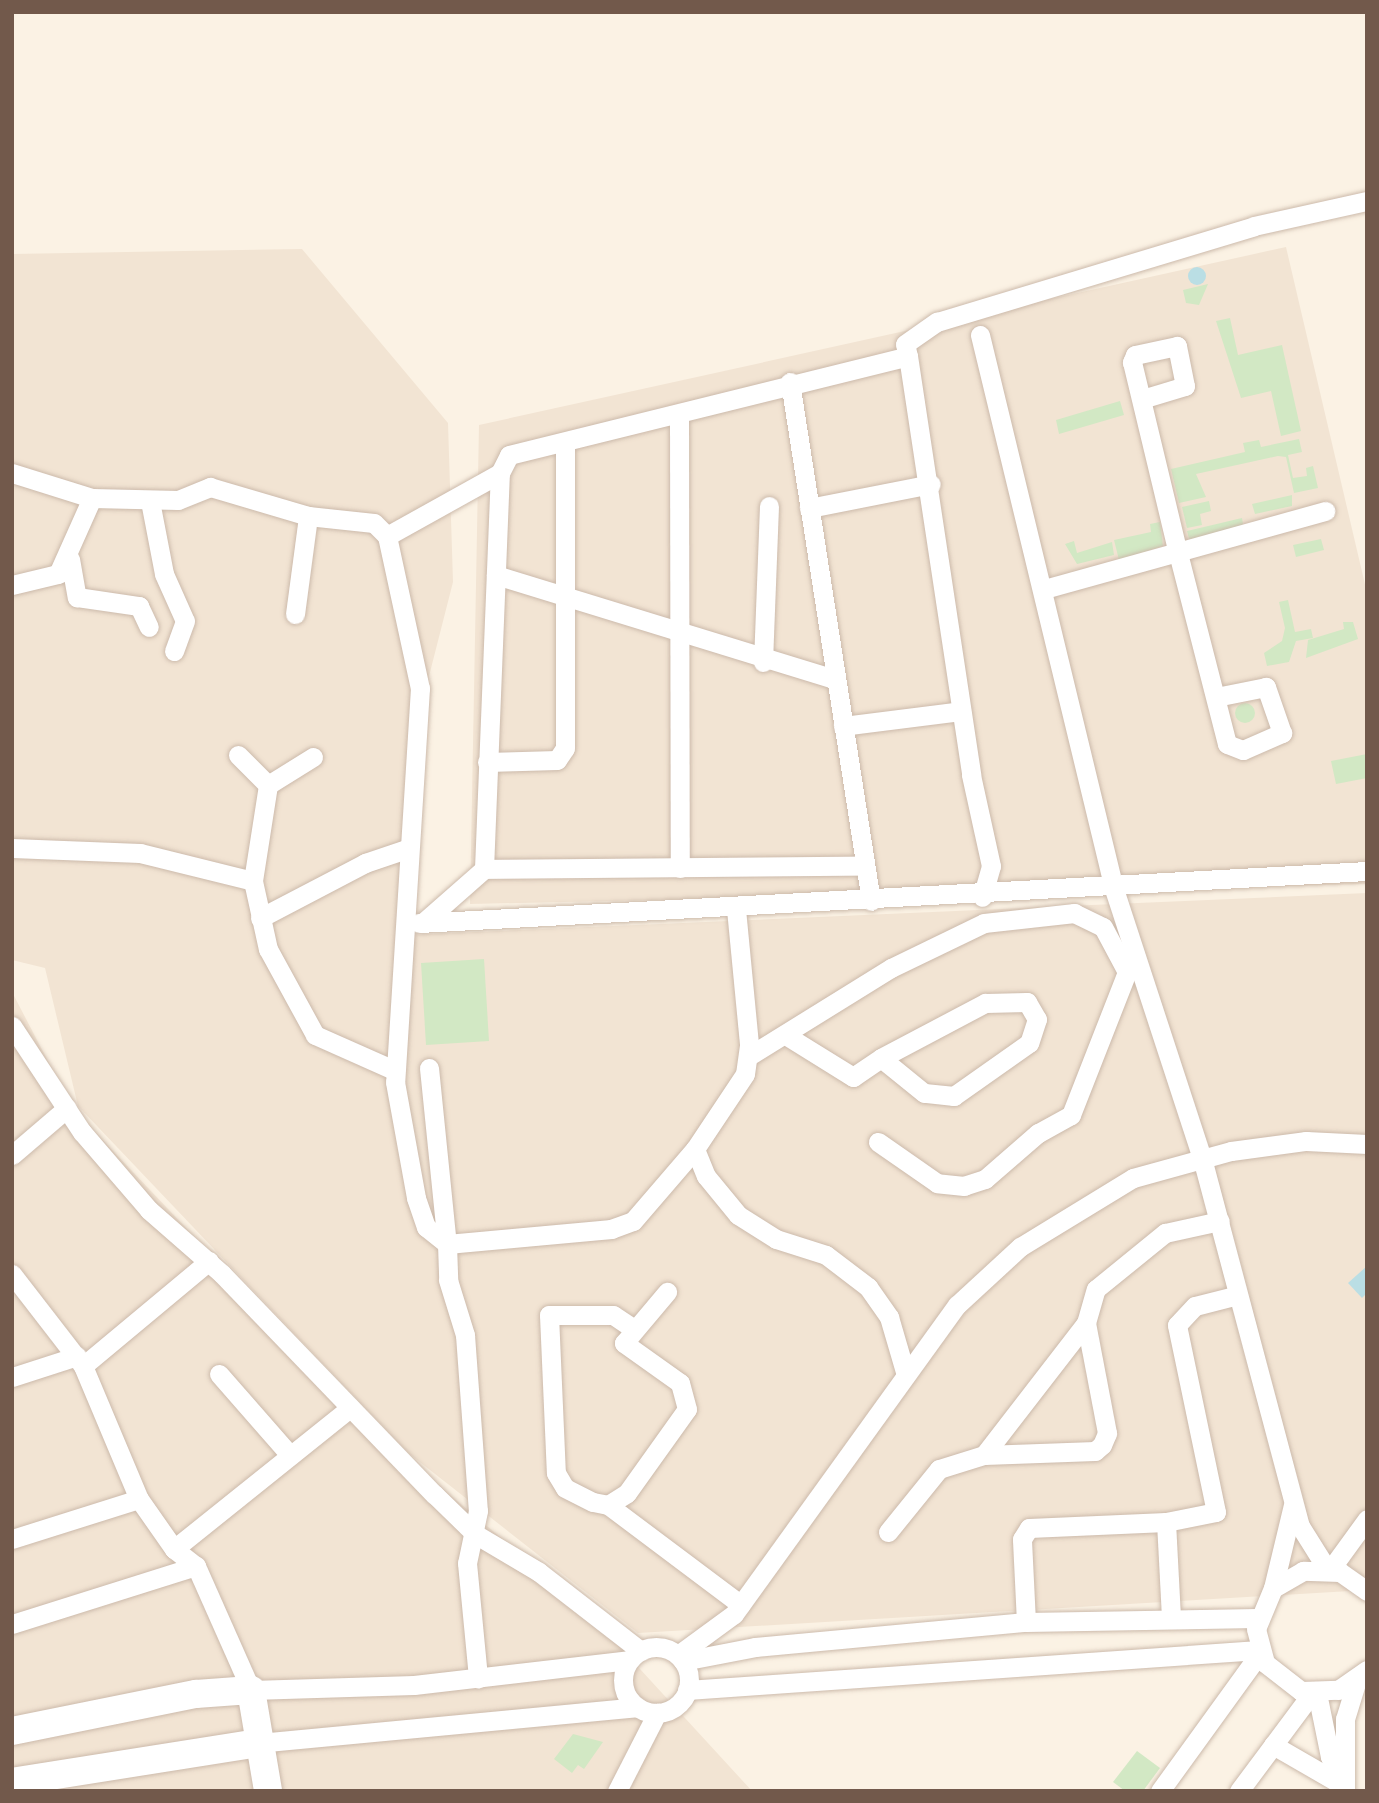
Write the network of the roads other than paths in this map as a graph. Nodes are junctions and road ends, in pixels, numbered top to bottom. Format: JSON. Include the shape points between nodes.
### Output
{"nodes":[{"id":1,"x":1367,"y":201,"type":"edge"},
{"id":2,"x":980,"y":335,"type":"dead end"},
{"id":3,"x":908,"y":356,"type":"junction"},
{"id":4,"x":790,"y":382,"type":"junction"},
{"id":5,"x":1142,"y":399,"type":"dead end"},
{"id":6,"x":679,"y":415,"type":"junction"},
{"id":7,"x":565,"y":443,"type":"junction"},
{"id":8,"x":12,"y":473,"type":"edge"},
{"id":9,"x":500,"y":473,"type":"junction"},
{"id":10,"x":931,"y":484,"type":"junction"},
{"id":11,"x":92,"y":498,"type":"junction"},
{"id":12,"x":150,"y":501,"type":"junction"},
{"id":13,"x":769,"y":506,"type":"dead end"},
{"id":14,"x":809,"y":508,"type":"junction"},
{"id":15,"x":1325,"y":511,"type":"dead end"},
{"id":16,"x":308,"y":516,"type":"junction"},
{"id":17,"x":387,"y":536,"type":"junction"},
{"id":18,"x":1178,"y":553,"type":"junction"},
{"id":19,"x":70,"y":559,"type":"junction"},
{"id":20,"x":496,"y":575,"type":"junction"},
{"id":21,"x":12,"y":585,"type":"edge"},
{"id":22,"x":1044,"y":589,"type":"junction"},
{"id":23,"x":564,"y":597,"type":"junction"},
{"id":24,"x":295,"y":614,"type":"dead end"},
{"id":25,"x":149,"y":627,"type":"dead end"},
{"id":26,"x":679,"y":635,"type":"junction"},
{"id":27,"x":174,"y":651,"type":"dead end"},
{"id":28,"x":763,"y":662,"type":"junction"},
{"id":29,"x":835,"y":680,"type":"junction"},
{"id":30,"x":1216,"y":698,"type":"dead end"},
{"id":31,"x":961,"y":711,"type":"junction"},
{"id":32,"x":843,"y":726,"type":"junction"},
{"id":33,"x":238,"y":755,"type":"dead end"},
{"id":34,"x":313,"y":757,"type":"dead end"},
{"id":35,"x":487,"y":762,"type":"junction"},
{"id":36,"x":268,"y":785,"type":"junction"},
{"id":37,"x":12,"y":848,"type":"edge"},
{"id":38,"x":410,"y":848,"type":"junction"},
{"id":39,"x":864,"y":866,"type":"junction"},
{"id":40,"x":680,"y":868,"type":"junction"},
{"id":41,"x":484,"y":869,"type":"junction"},
{"id":42,"x":1367,"y":871,"type":"edge"},
{"id":43,"x":253,"y":881,"type":"junction"},
{"id":44,"x":1114,"y":889,"type":"junction"},
{"id":45,"x":982,"y":897,"type":"junction"},
{"id":46,"x":872,"y":901,"type":"junction"},
{"id":47,"x":736,"y":908,"type":"junction"},
{"id":48,"x":260,"y":918,"type":"junction"},
{"id":49,"x":425,"y":921,"type":"junction"},
{"id":50,"x":404,"y":928,"type":"junction"},
{"id":51,"x":12,"y":1026,"type":"edge"},
{"id":52,"x":788,"y":1036,"type":"junction"},
{"id":53,"x":749,"y":1056,"type":"junction"},
{"id":54,"x":881,"y":1058,"type":"junction"},
{"id":55,"x":429,"y":1068,"type":"dead end"},
{"id":56,"x":394,"y":1070,"type":"junction"},
{"id":57,"x":67,"y":1108,"type":"junction"},
{"id":58,"x":878,"y":1142,"type":"dead end"},
{"id":59,"x":1367,"y":1144,"type":"edge"},
{"id":60,"x":695,"y":1149,"type":"junction"},
{"id":61,"x":12,"y":1155,"type":"edge"},
{"id":62,"x":1202,"y":1158,"type":"junction"},
{"id":63,"x":1220,"y":1221,"type":"junction"},
{"id":64,"x":447,"y":1244,"type":"junction"},
{"id":65,"x":209,"y":1261,"type":"junction"},
{"id":66,"x":12,"y":1274,"type":"edge"},
{"id":67,"x":667,"y":1292,"type":"dead end"},
{"id":68,"x":1238,"y":1295,"type":"junction"},
{"id":69,"x":1086,"y":1323,"type":"junction"},
{"id":70,"x":634,"y":1329,"type":"junction"},
{"id":71,"x":80,"y":1361,"type":"junction"},
{"id":72,"x":219,"y":1374,"type":"dead end"},
{"id":73,"x":906,"y":1375,"type":"junction"},
{"id":74,"x":12,"y":1377,"type":"edge"},
{"id":75,"x":350,"y":1408,"type":"junction"},
{"id":76,"x":290,"y":1455,"type":"junction"},
{"id":77,"x":984,"y":1455,"type":"junction"},
{"id":78,"x":139,"y":1499,"type":"junction"},
{"id":79,"x":1293,"y":1504,"type":"junction"},
{"id":80,"x":608,"y":1505,"type":"junction"},
{"id":81,"x":1367,"y":1519,"type":"edge"},
{"id":82,"x":1166,"y":1522,"type":"junction"},
{"id":83,"x":888,"y":1532,"type":"dead end"},
{"id":84,"x":475,"y":1534,"type":"junction"},
{"id":85,"x":12,"y":1539,"type":"edge"},
{"id":86,"x":174,"y":1549,"type":"junction"},
{"id":87,"x":195,"y":1566,"type":"junction"},
{"id":88,"x":1329,"y":1569,"type":"junction"},
{"id":89,"x":1273,"y":1588,"type":"junction"},
{"id":90,"x":1367,"y":1591,"type":"edge"},
{"id":91,"x":741,"y":1605,"type":"junction"},
{"id":92,"x":1257,"y":1618,"type":"junction"},
{"id":93,"x":1171,"y":1619,"type":"junction"},
{"id":94,"x":1026,"y":1622,"type":"junction"},
{"id":95,"x":12,"y":1624,"type":"edge"},
{"id":96,"x":1260,"y":1652,"type":"junction"},
{"id":97,"x":635,"y":1656,"type":"junction"},
{"id":98,"x":680,"y":1658,"type":"junction"},
{"id":99,"x":1362,"y":1675,"type":"edge"},
{"id":100,"x":478,"y":1678,"type":"junction"},
{"id":101,"x":251,"y":1690,"type":"junction"},
{"id":102,"x":687,"y":1690,"type":"junction"},
{"id":103,"x":1315,"y":1693,"type":"junction"},
{"id":104,"x":637,"y":1707,"type":"junction"},
{"id":105,"x":657,"y":1713,"type":"junction"},
{"id":106,"x":12,"y":1731,"type":"edge"},
{"id":107,"x":258,"y":1743,"type":"junction"},
{"id":108,"x":1273,"y":1745,"type":"junction"},
{"id":109,"x":12,"y":1782,"type":"edge"},
{"id":110,"x":1344,"y":1785,"type":"edge"},
{"id":111,"x":268,"y":1791,"type":"edge"},
{"id":112,"x":617,"y":1791,"type":"edge"},
{"id":113,"x":1160,"y":1791,"type":"edge"},
{"id":114,"x":1239,"y":1791,"type":"edge"}],
"edges":[{"from":1,"to":3,"type":"street","via":[[1254,226],[937,322],[905,344]]},
{"from":2,"to":22,"type":"street"},
{"from":3,"to":4,"type":"street"},
{"from":3,"to":10,"type":"street"},
{"from":4,"to":6,"type":"street"},
{"from":4,"to":14,"type":"street"},
{"from":5,"to":18,"type":"street"},
{"from":6,"to":7,"type":"street"},
{"from":6,"to":26,"type":"street"},
{"from":7,"to":9,"type":"street","via":[[509,455]]},
{"from":7,"to":23,"type":"street"},
{"from":8,"to":11,"type":"street"},
{"from":9,"to":17,"type":"street"},
{"from":9,"to":20,"type":"street"},
{"from":10,"to":14,"type":"street"},
{"from":10,"to":31,"type":"street"},
{"from":11,"to":12,"type":"street"},
{"from":11,"to":19,"type":"street"},
{"from":12,"to":16,"type":"street","via":[[178,500],[210,487]]},
{"from":12,"to":27,"type":"street","via":[[164,574],[185,621]]},
{"from":13,"to":28,"type":"street"},
{"from":14,"to":29,"type":"street"},
{"from":15,"to":18,"type":"street"},
{"from":16,"to":17,"type":"street","via":[[374,523]]},
{"from":16,"to":24,"type":"street"},
{"from":17,"to":38,"type":"street","via":[[420,688]]},
{"from":18,"to":22,"type":"street"},
{"from":18,"to":30,"type":"street"},
{"from":19,"to":21,"type":"street","via":[[58,573]]},
{"from":19,"to":25,"type":"street","via":[[77,597],[139,606]]},
{"from":20,"to":23,"type":"street"},
{"from":20,"to":35,"type":"street"},
{"from":22,"to":44,"type":"street"},
{"from":23,"to":26,"type":"street"},
{"from":23,"to":35,"type":"street","via":[[562,756]]},
{"from":26,"to":28,"type":"street"},
{"from":26,"to":40,"type":"street"},
{"from":28,"to":29,"type":"street"},
{"from":29,"to":32,"type":"street"},
{"from":31,"to":32,"type":"street"},
{"from":31,"to":45,"type":"street","via":[[991,866]]},
{"from":32,"to":39,"type":"street"},
{"from":33,"to":36,"type":"street"},
{"from":34,"to":36,"type":"street"},
{"from":35,"to":41,"type":"street"},
{"from":36,"to":43,"type":"street"},
{"from":37,"to":43,"type":"street","via":[[140,853]]},
{"from":38,"to":48,"type":"street","via":[[366,863]]},
{"from":38,"to":50,"type":"street"},
{"from":39,"to":40,"type":"street"},
{"from":39,"to":46,"type":"street"},
{"from":40,"to":41,"type":"street"},
{"from":41,"to":49,"type":"street"},
{"from":42,"to":44,"type":"street"},
{"from":43,"to":48,"type":"street"},
{"from":44,"to":45,"type":"street"},
{"from":44,"to":62,"type":"street"},
{"from":45,"to":46,"type":"street"},
{"from":46,"to":47,"type":"street"},
{"from":47,"to":49,"type":"street"},
{"from":47,"to":53,"type":"street"},
{"from":48,"to":56,"type":"street","via":[[268,949],[315,1035]]},
{"from":49,"to":50,"type":"street"},
{"from":50,"to":56,"type":"street"},
{"from":51,"to":57,"type":"street"},
{"from":52,"to":53,"type":"street"},
{"from":52,"to":54,"type":"street","via":[[853,1077]]},
{"from":52,"to":58,"type":"street","via":[[891,968],[984,923],[1074,913],[1103,927],[1127,972],[1071,1115],[1038,1133],[985,1179],[964,1186],[937,1183]]},
{"from":53,"to":60,"type":"street","via":[[740,1086]]},
{"from":54,"to":54,"type":"street","via":[[996,1000],[1027,1002],[1037,1019],[1029,1043],[954,1096],[924,1093]]},
{"from":55,"to":64,"type":"street"},
{"from":56,"to":64,"type":"street","via":[[416,1198],[426,1227]]},
{"from":57,"to":61,"type":"street"},
{"from":57,"to":65,"type":"street","via":[[149,1210]]},
{"from":59,"to":62,"type":"street","via":[[1306,1141]]},
{"from":60,"to":64,"type":"street","via":[[649,1208],[623,1225]]},
{"from":60,"to":73,"type":"street","via":[[710,1184],[738,1215],[776,1239],[826,1255],[868,1287],[888,1317]]},
{"from":62,"to":63,"type":"street"},
{"from":62,"to":73,"type":"street","via":[[1133,1178],[1028,1241],[964,1298]]},
{"from":63,"to":68,"type":"street"},
{"from":63,"to":69,"type":"street","via":[[1165,1233],[1096,1289]]},
{"from":64,"to":84,"type":"street","via":[[448,1280],[465,1335]]},
{"from":65,"to":71,"type":"street"},
{"from":65,"to":75,"type":"street"},
{"from":66,"to":71,"type":"street"},
{"from":67,"to":70,"type":"street"},
{"from":68,"to":79,"type":"street"},
{"from":68,"to":82,"type":"street","via":[[1195,1306],[1177,1325],[1218,1506],[1216,1512]]},
{"from":69,"to":77,"type":"street"},
{"from":69,"to":77,"type":"street","via":[[1107,1433],[1102,1445],[1095,1451]]},
{"from":70,"to":80,"type":"street","via":[[624,1343],[681,1383],[689,1404],[637,1481]]},
{"from":70,"to":80,"type":"street","via":[[613,1315],[549,1315],[556,1473],[565,1488]]},
{"from":71,"to":74,"type":"street"},
{"from":71,"to":78,"type":"street"},
{"from":72,"to":76,"type":"street"},
{"from":73,"to":91,"type":"street"},
{"from":75,"to":76,"type":"street"},
{"from":75,"to":84,"type":"street"},
{"from":76,"to":86,"type":"street"},
{"from":77,"to":83,"type":"street","via":[[931,1474]]},
{"from":78,"to":85,"type":"street"},
{"from":78,"to":86,"type":"street"},
{"from":79,"to":88,"type":"street"},
{"from":79,"to":89,"type":"street"},
{"from":80,"to":91,"type":"street"},
{"from":81,"to":88,"type":"street"},
{"from":82,"to":93,"type":"street"},
{"from":82,"to":94,"type":"street","via":[[1029,1528],[1022,1539]]},
{"from":84,"to":97,"type":"street","via":[[539,1572]]},
{"from":84,"to":100,"type":"street","via":[[467,1563]]},
{"from":86,"to":87,"type":"street"},
{"from":87,"to":95,"type":"street"},
{"from":87,"to":101,"type":"street"},
{"from":88,"to":89,"type":"street","via":[[1303,1571]]},
{"from":88,"to":90,"type":"street"},
{"from":89,"to":92,"type":"street"},
{"from":91,"to":98,"type":"street"},
{"from":92,"to":93,"type":"street"},
{"from":92,"to":96,"type":"street"},
{"from":93,"to":94,"type":"street"},
{"from":94,"to":98,"type":"street"},
{"from":96,"to":102,"type":"street"},
{"from":96,"to":103,"type":"street","via":[[1280,1680]]},
{"from":96,"to":113,"type":"street"},
{"from":97,"to":98,"type":"street","via":[[664,1648]]},
{"from":97,"to":100,"type":"street"},
{"from":97,"to":104,"type":"street","via":[[624,1689]]},
{"from":98,"to":102,"type":"street"},
{"from":99,"to":103,"type":"street"},
{"from":99,"to":110,"type":"street","via":[[1345,1719]]},
{"from":100,"to":101,"type":"street"},
{"from":101,"to":106,"type":"street","via":[[196,1694]]},
{"from":101,"to":107,"type":"street"},
{"from":102,"to":105,"type":"street","via":[[676,1706]]},
{"from":103,"to":108,"type":"street"},
{"from":103,"to":110,"type":"street","via":[[1330,1757]]},
{"from":104,"to":105,"type":"street"},
{"from":104,"to":107,"type":"street"},
{"from":105,"to":112,"type":"street"},
{"from":107,"to":109,"type":"street"},
{"from":107,"to":111,"type":"street"},
{"from":108,"to":110,"type":"street"},
{"from":108,"to":114,"type":"street"}]}
